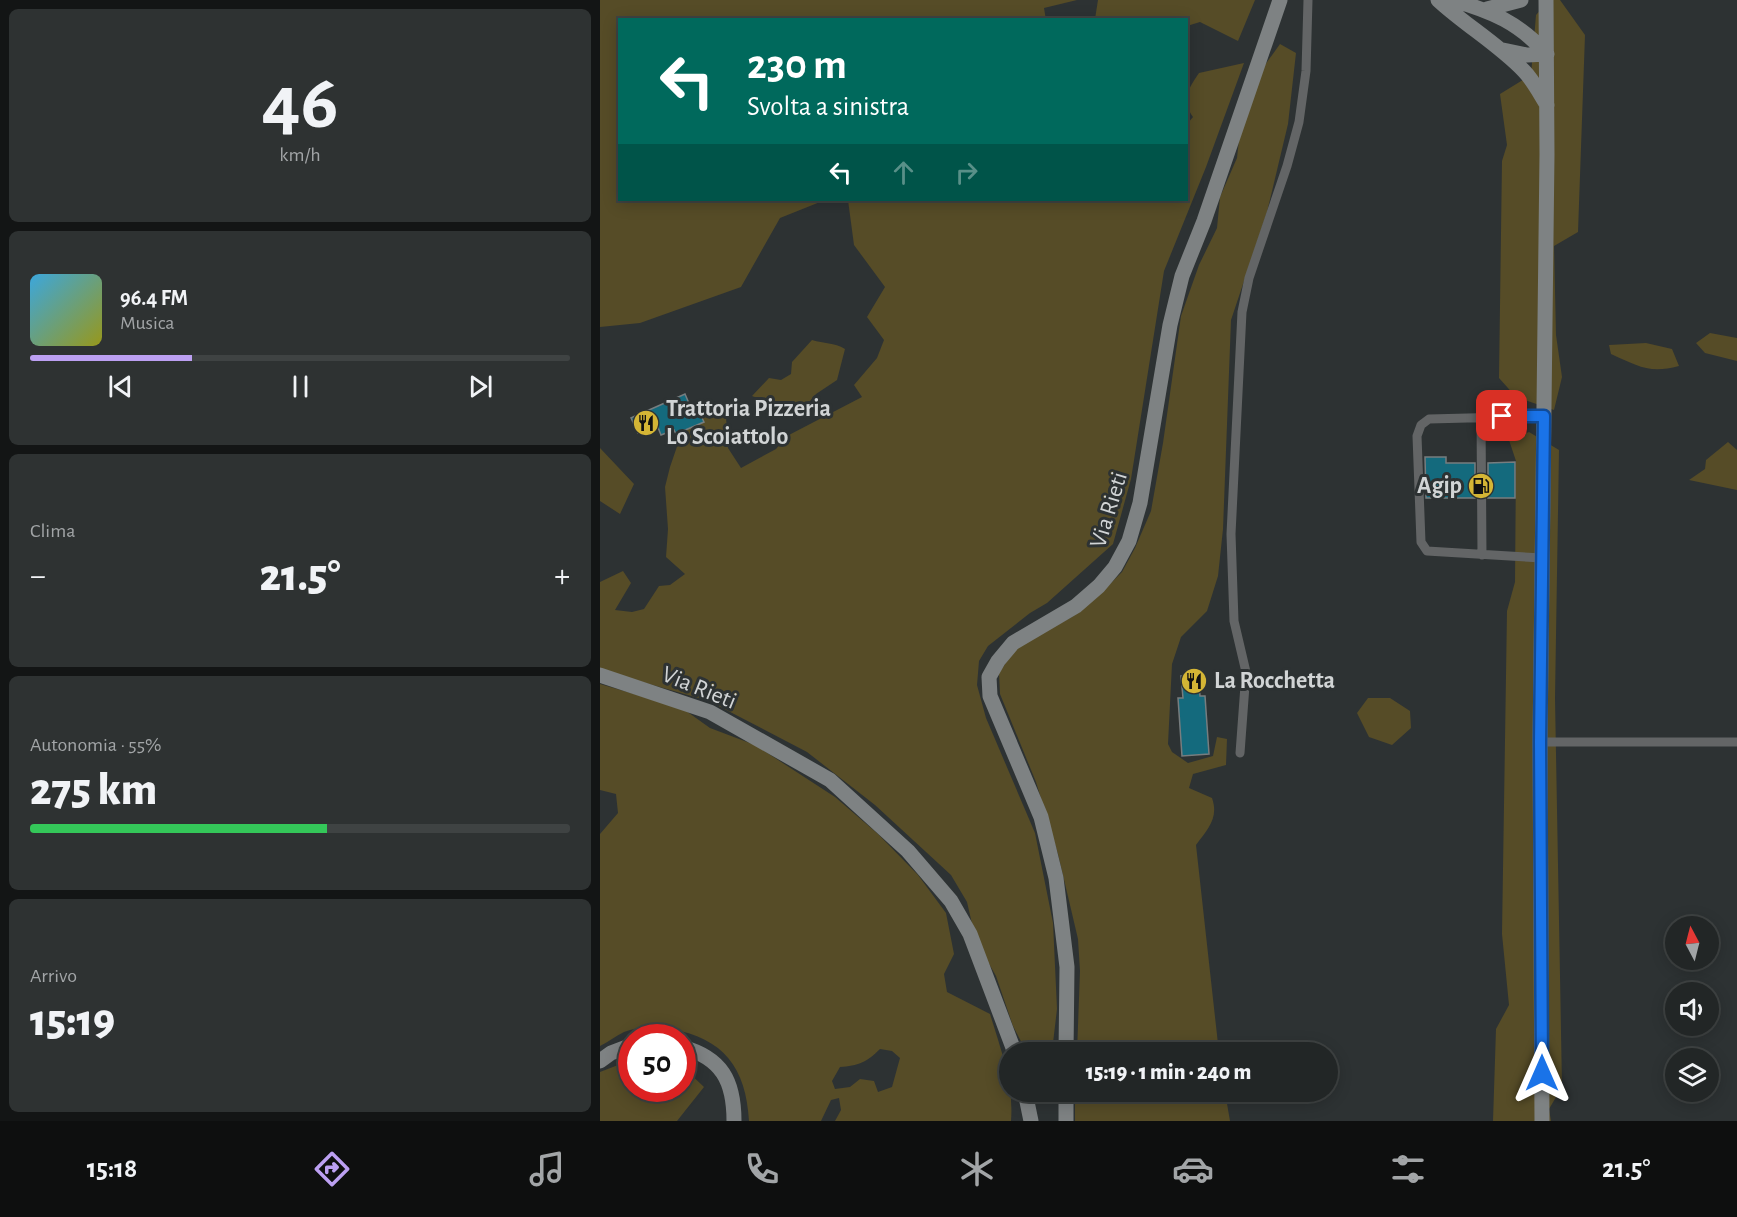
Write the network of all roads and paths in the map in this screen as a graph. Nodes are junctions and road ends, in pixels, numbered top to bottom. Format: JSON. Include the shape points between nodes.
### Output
{"nodes":[{"id":1,"x":1281,"y":0,"type":"edge"},
{"id":2,"x":1308,"y":0,"type":"edge"},
{"id":3,"x":1438,"y":0,"type":"edge"},
{"id":4,"x":1452,"y":0,"type":"edge"},
{"id":5,"x":1521,"y":0,"type":"edge"},
{"id":6,"x":1546,"y":0,"type":"edge"},
{"id":7,"x":1487,"y":9,"type":"junction"},
{"id":8,"x":1500,"y":49,"type":"junction"},
{"id":9,"x":1547,"y":54,"type":"junction"},
{"id":10,"x":1547,"y":105,"type":"junction"},
{"id":11,"x":1544,"y":416,"type":"junction"},
{"id":12,"x":1481,"y":417,"type":"junction"},
{"id":13,"x":1482,"y":555,"type":"junction"},
{"id":14,"x":1542,"y":558,"type":"junction"},
{"id":15,"x":600,"y":675,"type":"edge"},
{"id":16,"x":1540,"y":742,"type":"junction"},
{"id":17,"x":1737,"y":742,"type":"edge"},
{"id":18,"x":1240,"y":753,"type":"dead end"},
{"id":19,"x":1011,"y":1042,"type":"edge"},
{"id":20,"x":1065,"y":1042,"type":"edge"},
{"id":21,"x":618,"y":1050,"type":"edge"},
{"id":22,"x":696,"y":1053,"type":"edge"},
{"id":23,"x":600,"y":1061,"type":"edge"},
{"id":24,"x":1027,"y":1102,"type":"edge"},
{"id":25,"x":1066,"y":1102,"type":"edge"},
{"id":26,"x":734,"y":1121,"type":"edge"},
{"id":27,"x":1031,"y":1121,"type":"edge"},
{"id":28,"x":1066,"y":1121,"type":"edge"},
{"id":29,"x":1542,"y":1121,"type":"edge"}],
"edges":[{"from":1,"to":20,"type":"street","name":"Via Rieti","via":[[1182,276],[1140,503],[1129,541],[1099,586],[1076,606],[1013,644],[989,677],[990,696],[1041,816],[1056,878],[1067,967]]},
{"from":2,"to":18,"type":"lane","via":[[1306,71],[1299,122],[1249,278],[1242,312],[1231,534],[1234,621],[1246,672]]},
{"from":3,"to":8,"type":"street","via":[[1462,23]]},
{"from":4,"to":7,"type":"street"},
{"from":5,"to":7,"type":"street"},
{"from":6,"to":9,"type":"street"},
{"from":7,"to":9,"type":"street","via":[[1530,35]]},
{"from":8,"to":9,"type":"street","via":[[1527,55]]},
{"from":8,"to":10,"type":"street","via":[[1525,72]]},
{"from":9,"to":10,"type":"street"},
{"from":10,"to":11,"type":"street"},
{"from":11,"to":12,"type":"lane"},
{"from":11,"to":14,"type":"street"},
{"from":12,"to":13,"type":"lane"},
{"from":12,"to":13,"type":"lane","via":[[1429,419],[1421,425],[1417,436],[1421,542],[1428,551]]},
{"from":13,"to":14,"type":"lane"},
{"from":14,"to":16,"type":"street"},
{"from":15,"to":19,"type":"street","name":"Via Rieti","via":[[710,712],[830,780],[908,851],[951,901],[970,934]]},
{"from":16,"to":17,"type":"lane"},
{"from":16,"to":29,"type":"street"},
{"from":21,"to":23,"type":"street"},
{"from":22,"to":26,"type":"street","via":[[712,1060],[730,1083]]},
{"from":24,"to":27,"type":"street"},
{"from":25,"to":28,"type":"street"}]}
